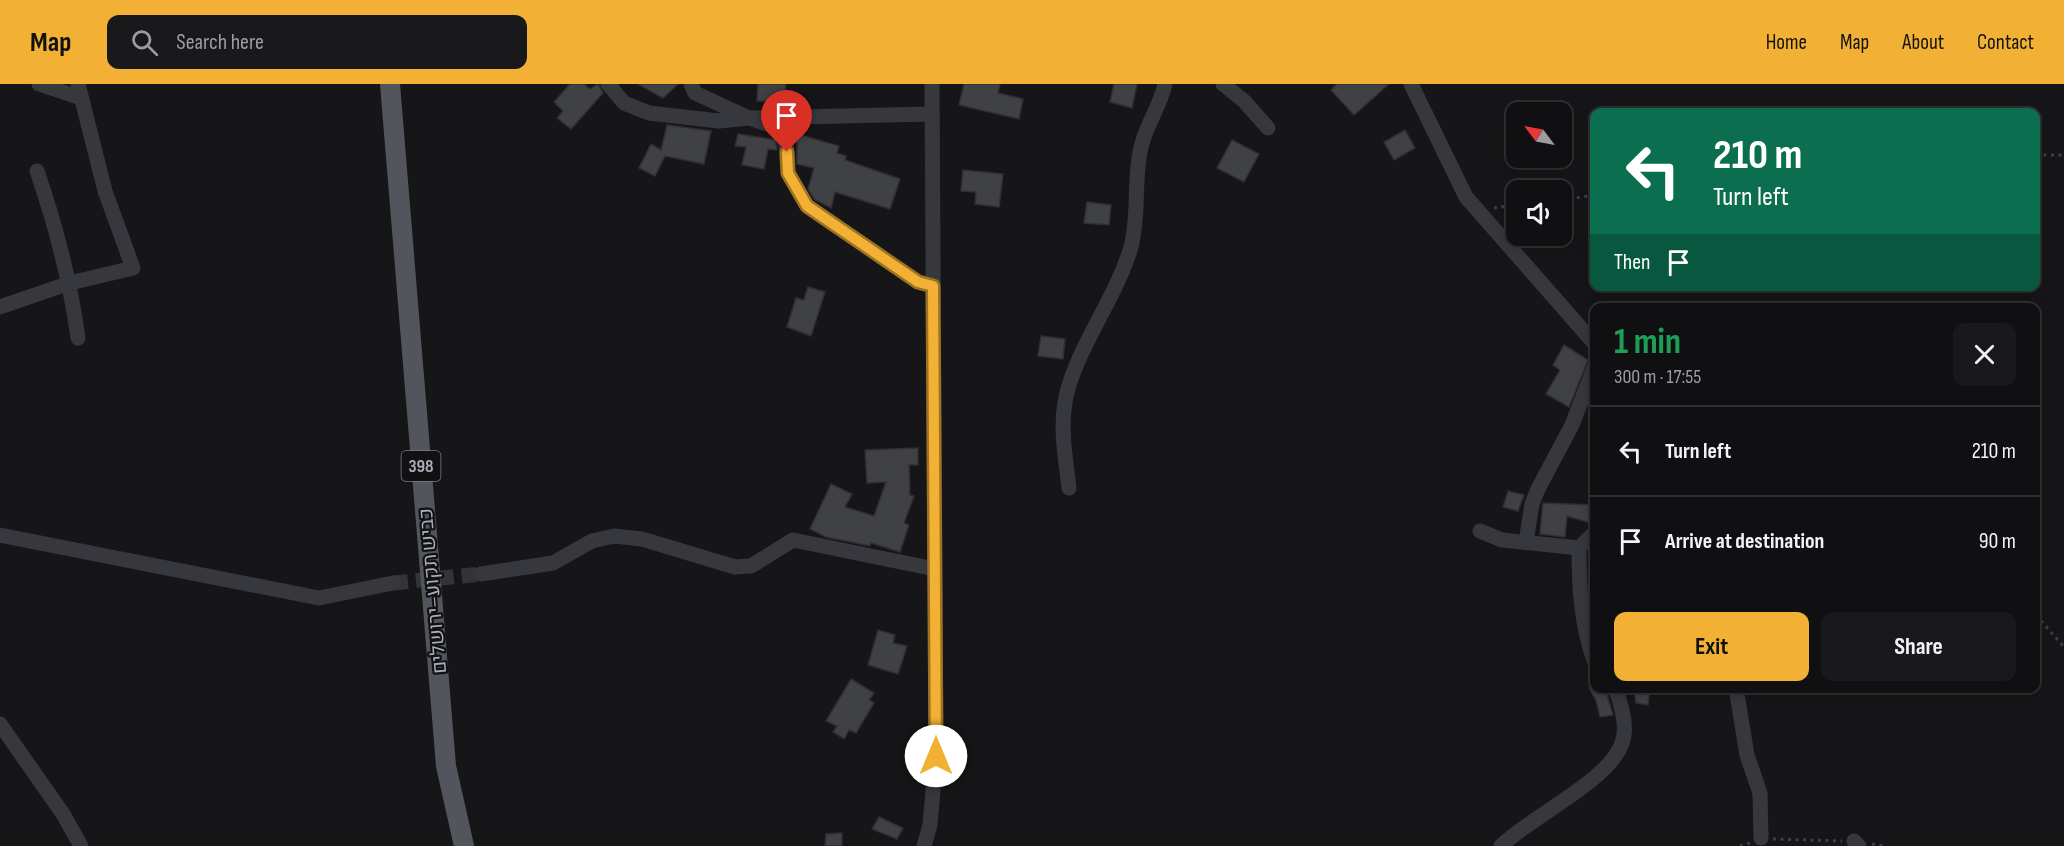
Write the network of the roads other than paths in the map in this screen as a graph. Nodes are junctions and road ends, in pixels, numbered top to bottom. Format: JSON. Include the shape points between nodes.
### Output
{"nodes":[{"id":1,"x":39,"y":84,"type":"edge"},
{"id":2,"x":390,"y":84,"type":"edge"},
{"id":3,"x":608,"y":84,"type":"edge"},
{"id":4,"x":691,"y":84,"type":"edge"},
{"id":5,"x":932,"y":84,"type":"edge"},
{"id":6,"x":1165,"y":84,"type":"edge"},
{"id":7,"x":1223,"y":84,"type":"edge"},
{"id":8,"x":1411,"y":84,"type":"edge"},
{"id":9,"x":80,"y":91,"type":"edge"},
{"id":10,"x":932,"y":114,"type":"junction"},
{"id":11,"x":748,"y":118,"type":"junction"},
{"id":12,"x":1268,"y":129,"type":"dead end"},
{"id":13,"x":37,"y":171,"type":"dead end"},
{"id":14,"x":70,"y":283,"type":"junction"},
{"id":15,"x":933,"y":286,"type":"junction"},
{"id":16,"x":0,"y":307,"type":"edge"},
{"id":17,"x":78,"y":338,"type":"dead end"},
{"id":18,"x":1590,"y":338,"type":"edge"},
{"id":19,"x":1590,"y":378,"type":"edge"},
{"id":20,"x":1069,"y":488,"type":"dead end"},
{"id":21,"x":1480,"y":531,"type":"dead end"},
{"id":22,"x":0,"y":535,"type":"edge"},
{"id":23,"x":1590,"y":537,"type":"edge"},
{"id":24,"x":1526,"y":542,"type":"junction"},
{"id":25,"x":1579,"y":548,"type":"junction"},
{"id":26,"x":935,"y":569,"type":"junction"},
{"id":27,"x":481,"y":574,"type":"tunnel mouth"},
{"id":28,"x":393,"y":583,"type":"tunnel mouth"},
{"id":29,"x":1590,"y":644,"type":"edge"},
{"id":30,"x":1616,"y":693,"type":"edge"},
{"id":31,"x":1737,"y":693,"type":"edge"},
{"id":32,"x":0,"y":724,"type":"edge"},
{"id":33,"x":1761,"y":838,"type":"road end"},
{"id":34,"x":81,"y":846,"type":"edge"},
{"id":35,"x":464,"y":846,"type":"edge"},
{"id":36,"x":924,"y":846,"type":"edge"},
{"id":37,"x":1501,"y":846,"type":"edge"}],
"edges":[{"from":1,"to":9,"type":"street"},
{"from":2,"to":35,"type":"main road","name":"כביש תקוע–ירושלים","number":"398","via":[[446,766]]},
{"from":3,"to":11,"type":"street","via":[[624,103],[649,113],[719,121]]},
{"from":4,"to":11,"type":"street","via":[[695,93]]},
{"from":5,"to":10,"type":"street"},
{"from":6,"to":20,"type":"street","via":[[1140,151],[1131,245],[1111,298],[1077,364],[1065,401],[1062,437]]},
{"from":7,"to":12,"type":"street"},
{"from":8,"to":18,"type":"street","via":[[1466,197]]},
{"from":9,"to":14,"type":"street","via":[[105,191],[133,268]]},
{"from":10,"to":11,"type":"street"},
{"from":10,"to":15,"type":"street"},
{"from":11,"to":15,"type":"street","via":[[786,130],[788,173],[807,206],[918,282]]},
{"from":13,"to":14,"type":"street","via":[[55,221]]},
{"from":14,"to":16,"type":"street"},
{"from":14,"to":17,"type":"street"},
{"from":15,"to":26,"type":"street"},
{"from":19,"to":24,"type":"street","via":[[1572,425],[1532,504]]},
{"from":21,"to":24,"type":"street","via":[[1503,540]]},
{"from":22,"to":28,"type":"street","via":[[319,598]]},
{"from":23,"to":25,"type":"street"},
{"from":24,"to":25,"type":"street"},
{"from":25,"to":29,"type":"street","via":[[1582,612]]},
{"from":26,"to":27,"type":"street","via":[[793,540],[752,566],[735,567],[642,539],[614,536],[592,541],[554,563]]},
{"from":26,"to":36,"type":"street","via":[[936,756],[930,825]]},
{"from":30,"to":37,"type":"street","via":[[1624,731],[1623,742],[1610,766]]},
{"from":31,"to":33,"type":"street","via":[[1747,756],[1760,793]]},
{"from":32,"to":34,"type":"street"}]}
